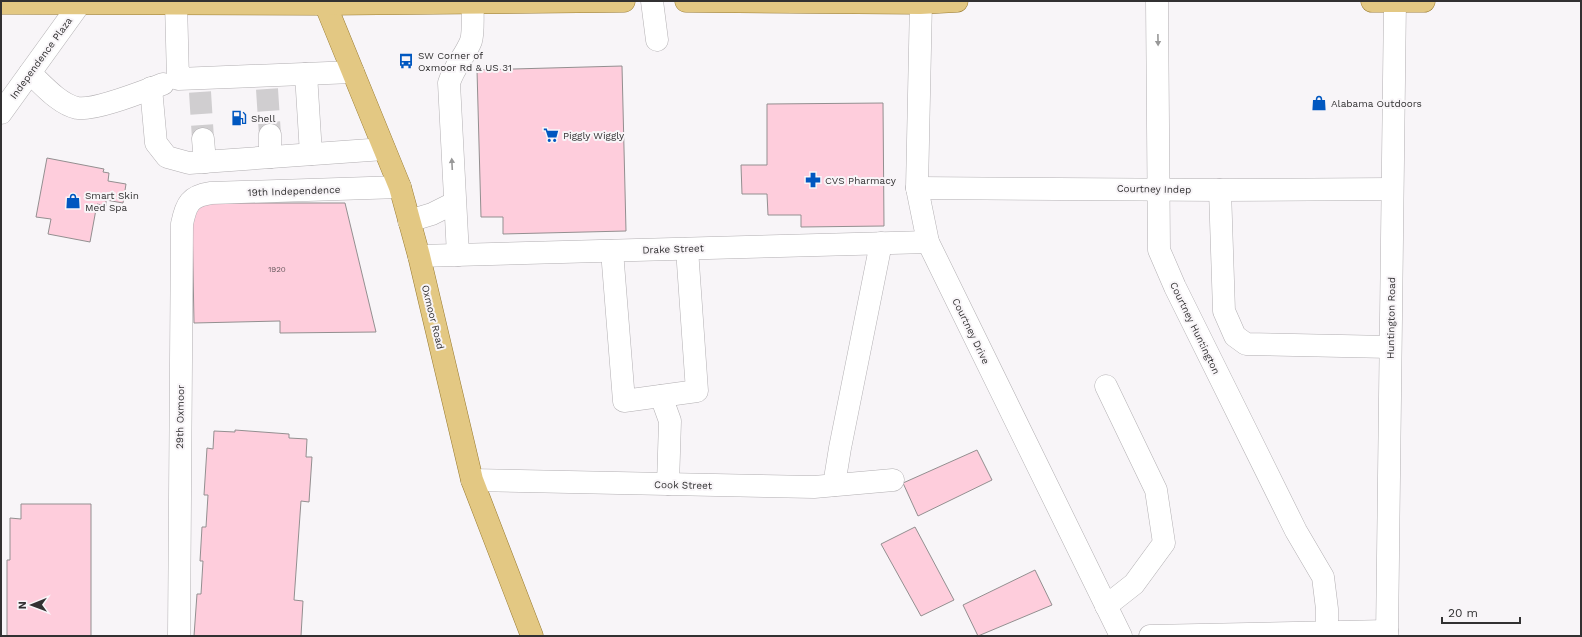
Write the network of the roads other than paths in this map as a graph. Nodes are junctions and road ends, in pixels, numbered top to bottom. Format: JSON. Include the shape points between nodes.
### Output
{"nodes":[{"id":1,"x":624,"y":1,"type":"edge"},
{"id":2,"x":652,"y":1,"type":"edge"},
{"id":3,"x":686,"y":1,"type":"edge"},
{"id":4,"x":957,"y":1,"type":"edge"},
{"id":5,"x":1157,"y":1,"type":"edge"},
{"id":6,"x":1372,"y":1,"type":"edge"},
{"id":7,"x":1395,"y":1,"type":"edge"},
{"id":8,"x":1424,"y":1,"type":"edge"},
{"id":9,"x":1,"y":2,"type":"edge"},
{"id":10,"x":81,"y":2,"type":"junction"},
{"id":11,"x":325,"y":2,"type":"edge"},
{"id":12,"x":473,"y":2,"type":"junction"},
{"id":13,"x":920,"y":2,"type":"edge"},
{"id":14,"x":176,"y":3,"type":"junction"},
{"id":15,"x":657,"y":40,"type":"dead end"},
{"id":16,"x":353,"y":72,"type":"junction"},
{"id":17,"x":30,"y":74,"type":"junction"},
{"id":18,"x":306,"y":74,"type":"junction"},
{"id":19,"x":178,"y":79,"type":"junction"},
{"id":20,"x":151,"y":88,"type":"junction"},
{"id":21,"x":1,"y":113,"type":"edge"},
{"id":22,"x":270,"y":135,"type":"tunnel mouth"},
{"id":23,"x":203,"y":138,"type":"tunnel mouth"},
{"id":24,"x":384,"y":149,"type":"junction"},
{"id":25,"x":311,"y":154,"type":"junction"},
{"id":26,"x":270,"y":157,"type":"junction"},
{"id":27,"x":205,"y":162,"type":"junction"},
{"id":28,"x":400,"y":187,"type":"junction"},
{"id":29,"x":917,"y":188,"type":"junction"},
{"id":30,"x":1159,"y":189,"type":"junction"},
{"id":31,"x":1392,"y":189,"type":"junction"},
{"id":32,"x":1220,"y":190,"type":"junction"},
{"id":33,"x":190,"y":201,"type":"joint"},
{"id":34,"x":454,"y":203,"type":"junction"},
{"id":35,"x":409,"y":221,"type":"junction"},
{"id":36,"x":928,"y":242,"type":"junction"},
{"id":37,"x":881,"y":243,"type":"junction"},
{"id":38,"x":687,"y":249,"type":"junction"},
{"id":39,"x":612,"y":251,"type":"junction"},
{"id":40,"x":458,"y":255,"type":"junction"},
{"id":41,"x":418,"y":256,"type":"junction"},
{"id":42,"x":1390,"y":347,"type":"junction"},
{"id":43,"x":1106,"y":386,"type":"dead end"},
{"id":44,"x":661,"y":396,"type":"junction"},
{"id":45,"x":472,"y":480,"type":"junction"},
{"id":46,"x":892,"y":480,"type":"dead end"},
{"id":47,"x":668,"y":484,"type":"junction"},
{"id":48,"x":834,"y":485,"type":"junction"},
{"id":49,"x":1106,"y":606,"type":"junction"},
{"id":50,"x":1327,"y":632,"type":"junction"},
{"id":51,"x":1387,"y":633,"type":"edge"},
{"id":52,"x":178,"y":636,"type":"edge"},
{"id":53,"x":532,"y":636,"type":"edge"},
{"id":54,"x":1121,"y":636,"type":"edge"},
{"id":55,"x":1150,"y":636,"type":"edge"}],
"edges":[{"from":1,"to":12,"type":"main road"},
{"from":2,"to":15,"type":"street"},
{"from":3,"to":13,"type":"main road"},
{"from":4,"to":13,"type":"main road"},
{"from":5,"to":30,"type":"street","name":"Courtney Huntington","one_way":true},
{"from":6,"to":7,"type":"main road"},
{"from":7,"to":8,"type":"main road"},
{"from":7,"to":31,"type":"street","name":"Huntington Road"},
{"from":9,"to":10,"type":"main road"},
{"from":10,"to":14,"type":"main road"},
{"from":10,"to":17,"type":"street","name":"Independence Plaza"},
{"from":11,"to":12,"type":"main road"},
{"from":11,"to":14,"type":"main road"},
{"from":11,"to":16,"type":"main road","name":"Oxmoor Road"},
{"from":34,"to":12,"type":"street","one_way":true,"via":[[448,83],[472,39]]},
{"from":13,"to":29,"type":"street","name":"Courtney Drive"},
{"from":14,"to":19,"type":"street"},
{"from":16,"to":18,"type":"street"},
{"from":16,"to":24,"type":"main road","name":"Oxmoor Road"},
{"from":17,"to":20,"type":"street","via":[[64,102],[78,108],[97,106]]},
{"from":17,"to":21,"type":"street","name":"Independence Plaza"},
{"from":18,"to":19,"type":"street","via":[[266,83],[200,85]]},
{"from":18,"to":25,"type":"street"},
{"from":19,"to":20,"type":"street"},
{"from":20,"to":27,"type":"street","via":[[156,143],[167,157],[189,163]]},
{"from":22,"to":26,"type":"street"},
{"from":23,"to":27,"type":"street"},
{"from":24,"to":25,"type":"street"},
{"from":24,"to":28,"type":"main road","name":"Oxmoor Road"},
{"from":25,"to":26,"type":"street"},
{"from":26,"to":27,"type":"street"},
{"from":28,"to":33,"type":"street","name":"19th Independence","via":[[212,193],[200,195]]},
{"from":28,"to":35,"type":"main road","name":"Oxmoor Road"},
{"from":29,"to":30,"type":"street","name":"Courtney Indep"},
{"from":29,"to":36,"type":"street","name":"Courtney Drive"},
{"from":30,"to":32,"type":"street","name":"Courtney Indep"},
{"from":30,"to":50,"type":"street","name":"Courtney Huntington","via":[[1159,250],[1296,531],[1323,577]]},
{"from":31,"to":32,"type":"street","name":"Courtney Indep"},
{"from":31,"to":42,"type":"street","name":"Huntington Road"},
{"from":32,"to":42,"type":"street","via":[[1224,311],[1234,336],[1246,344]]},
{"from":33,"to":52,"type":"street","name":"29th Oxmoor","via":[[184,211],[182,224]]},
{"from":34,"to":35,"type":"street","via":[[432,214]]},
{"from":34,"to":40,"type":"street"},
{"from":35,"to":41,"type":"main road","name":"Oxmoor Road"},
{"from":36,"to":37,"type":"street","name":"Drake Street"},
{"from":36,"to":49,"type":"street","name":"Courtney Drive"},
{"from":37,"to":38,"type":"street","name":"Drake Street"},
{"from":37,"to":48,"type":"street"},
{"from":38,"to":39,"type":"street","name":"Drake Street"},
{"from":38,"to":44,"type":"street","via":[[697,391]]},
{"from":39,"to":40,"type":"street","name":"Drake Street"},
{"from":39,"to":44,"type":"street","via":[[624,401]]},
{"from":40,"to":41,"type":"street","name":"Drake Street"},
{"from":41,"to":45,"type":"main road","name":"Oxmoor Road"},
{"from":42,"to":51,"type":"street","name":"Huntington Road"},
{"from":43,"to":49,"type":"street","via":[[1156,490],[1164,543],[1134,584]]},
{"from":44,"to":47,"type":"street","via":[[670,421]]},
{"from":45,"to":47,"type":"street","name":"Cook Street"},
{"from":45,"to":53,"type":"main road","name":"Oxmoor Road"},
{"from":46,"to":48,"type":"street","name":"Cook Street"},
{"from":47,"to":48,"type":"street","name":"Cook Street","via":[[814,487]]},
{"from":49,"to":54,"type":"street","name":"Courtney Drive"},
{"from":50,"to":51,"type":"street"},
{"from":50,"to":55,"type":"street"}]}
